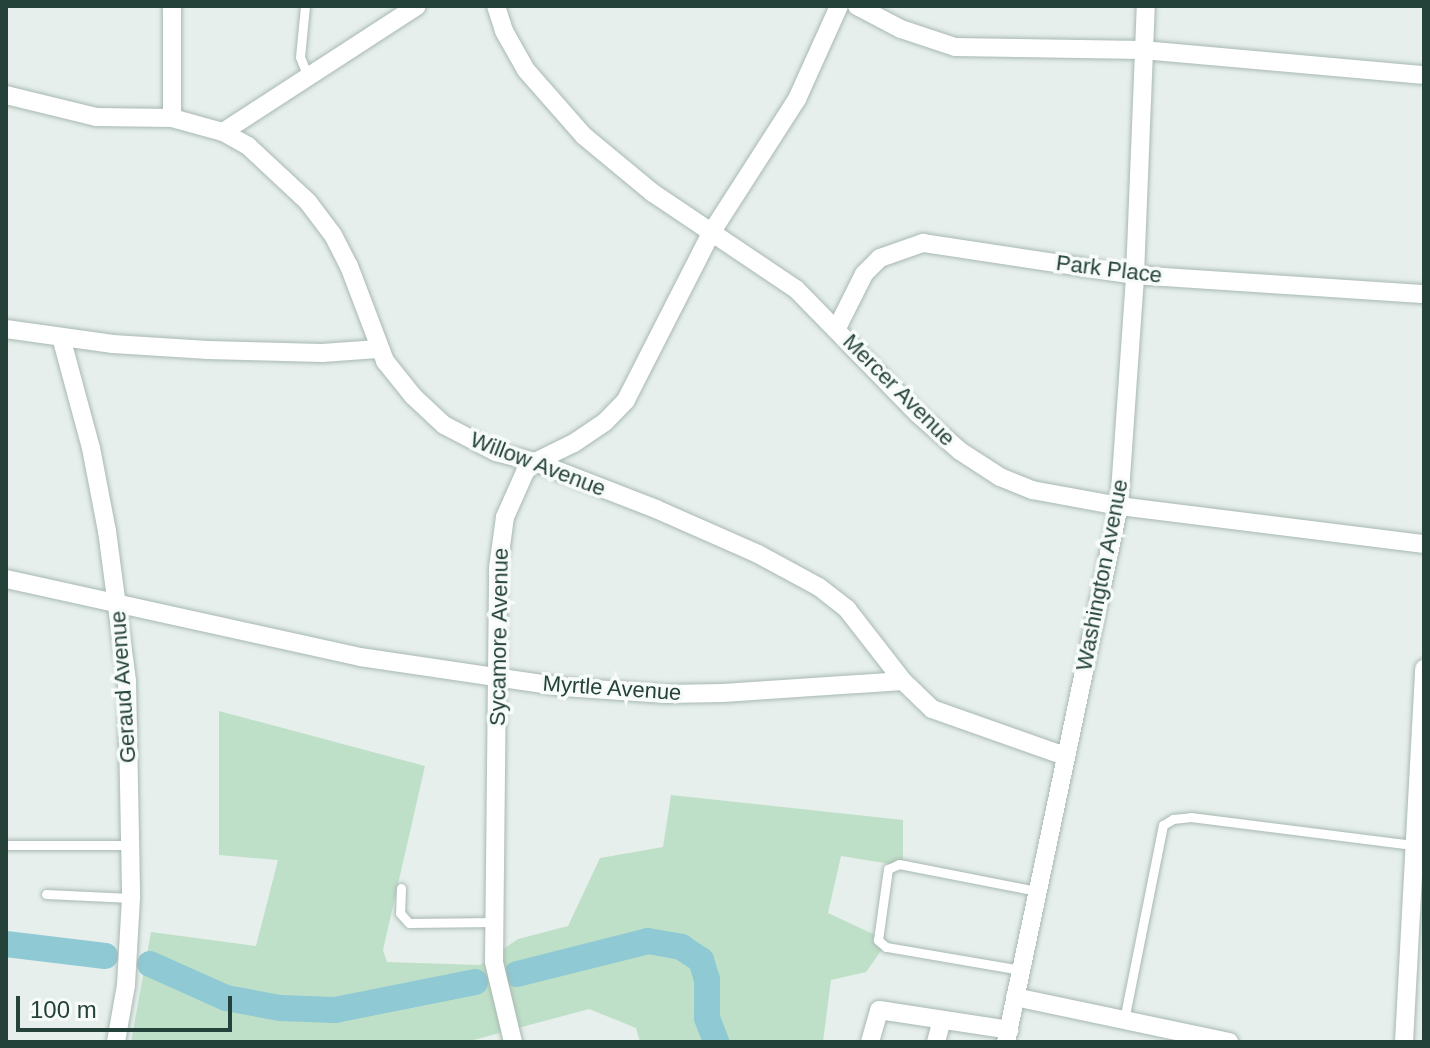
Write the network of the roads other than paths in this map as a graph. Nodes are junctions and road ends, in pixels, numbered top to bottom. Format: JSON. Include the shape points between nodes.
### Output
{"nodes":[{"id":1,"x":172,"y":6,"type":"edge"},
{"id":2,"x":305,"y":6,"type":"edge"},
{"id":3,"x":417,"y":6,"type":"edge"},
{"id":4,"x":496,"y":6,"type":"edge"},
{"id":5,"x":839,"y":6,"type":"edge"},
{"id":6,"x":857,"y":6,"type":"edge"},
{"id":7,"x":1146,"y":6,"type":"edge"},
{"id":8,"x":1143,"y":50,"type":"junction"},
{"id":9,"x":1424,"y":75,"type":"edge"},
{"id":10,"x":309,"y":79,"type":"junction"},
{"id":11,"x":6,"y":95,"type":"edge"},
{"id":12,"x":172,"y":118,"type":"junction"},
{"id":13,"x":223,"y":132,"type":"junction"},
{"id":14,"x":711,"y":233,"type":"junction"},
{"id":15,"x":1135,"y":275,"type":"junction"},
{"id":16,"x":1424,"y":294,"type":"edge"},
{"id":17,"x":837,"y":328,"type":"junction"},
{"id":18,"x":6,"y":329,"type":"edge"},
{"id":19,"x":61,"y":337,"type":"junction"},
{"id":20,"x":378,"y":349,"type":"junction"},
{"id":21,"x":535,"y":462,"type":"junction"},
{"id":22,"x":1119,"y":506,"type":"junction"},
{"id":23,"x":1424,"y":544,"type":"edge"},
{"id":24,"x":6,"y":579,"type":"edge"},
{"id":25,"x":117,"y":601,"type":"junction"},
{"id":26,"x":1424,"y":669,"type":"edge"},
{"id":27,"x":497,"y":676,"type":"junction"},
{"id":28,"x":903,"y":681,"type":"junction"},
{"id":29,"x":1423,"y":716,"type":"edge"},
{"id":30,"x":1065,"y":756,"type":"junction"},
{"id":31,"x":6,"y":845,"type":"edge"},
{"id":32,"x":131,"y":845,"type":"junction"},
{"id":33,"x":1414,"y":845,"type":"junction"},
{"id":34,"x":401,"y":888,"type":"dead end"},
{"id":35,"x":1037,"y":891,"type":"junction"},
{"id":36,"x":46,"y":894,"type":"dead end"},
{"id":37,"x":131,"y":898,"type":"junction"},
{"id":38,"x":494,"y":922,"type":"junction"},
{"id":39,"x":1021,"y":970,"type":"junction"},
{"id":40,"x":1015,"y":997,"type":"junction"},
{"id":41,"x":942,"y":1020,"type":"junction"},
{"id":42,"x":1124,"y":1020,"type":"junction"},
{"id":43,"x":1008,"y":1036,"type":"edge"},
{"id":44,"x":116,"y":1042,"type":"edge"},
{"id":45,"x":513,"y":1042,"type":"edge"},
{"id":46,"x":870,"y":1042,"type":"edge"},
{"id":47,"x":936,"y":1042,"type":"edge"},
{"id":48,"x":1229,"y":1042,"type":"edge"},
{"id":49,"x":1404,"y":1042,"type":"edge"}],
"edges":[{"from":1,"to":12,"type":"street"},
{"from":2,"to":10,"type":"lane","via":[[300,57]]},
{"from":3,"to":10,"type":"street"},
{"from":4,"to":14,"type":"street","name":"Mercer Avenue","via":[[526,70],[551,103],[616,166]]},
{"from":5,"to":14,"type":"street","via":[[784,123]]},
{"from":6,"to":8,"type":"street","via":[[901,29],[955,47]]},
{"from":7,"to":8,"type":"street","name":"Washington Avenue"},
{"from":8,"to":9,"type":"street"},
{"from":8,"to":15,"type":"street","name":"Washington Avenue"},
{"from":10,"to":13,"type":"street"},
{"from":11,"to":12,"type":"street","name":"Willow Avenue","via":[[96,117]]},
{"from":12,"to":13,"type":"street","name":"Willow Avenue"},
{"from":13,"to":20,"type":"street","name":"Willow Avenue","via":[[248,146],[308,202],[333,235]]},
{"from":14,"to":17,"type":"street","name":"Mercer Avenue","via":[[796,289]]},
{"from":14,"to":21,"type":"street","via":[[626,400],[605,422]]},
{"from":15,"to":16,"type":"street","name":"Park Place"},
{"from":15,"to":17,"type":"street","name":"Park Place","via":[[910,245],[880,258],[864,274]]},
{"from":15,"to":22,"type":"street","name":"Washington Avenue"},
{"from":17,"to":22,"type":"street","name":"Mercer Avenue","via":[[917,413],[1000,477],[1032,490]]},
{"from":18,"to":19,"type":"street"},
{"from":19,"to":20,"type":"street","via":[[208,350]]},
{"from":19,"to":25,"type":"street","name":"Geraud Avenue","via":[[91,448]]},
{"from":20,"to":21,"type":"street","name":"Willow Avenue","via":[[413,396],[444,425],[496,452]]},
{"from":21,"to":27,"type":"street","name":"Sycamore Avenue","via":[[525,472],[500,540]]},
{"from":21,"to":28,"type":"street","name":"Willow Avenue","via":[[656,509],[819,587],[847,609]]},
{"from":22,"to":23,"type":"street","name":"Mercer Avenue"},
{"from":22,"to":30,"type":"street","name":"Washington Avenue"},
{"from":24,"to":25,"type":"street","name":"Myrtle Avenue"},
{"from":25,"to":27,"type":"street","name":"Myrtle Avenue","via":[[360,657]]},
{"from":25,"to":32,"type":"street","name":"Geraud Avenue","via":[[127,681]]},
{"from":26,"to":29,"type":"street"},
{"from":27,"to":28,"type":"street","name":"Myrtle Avenue","via":[[666,694]]},
{"from":27,"to":38,"type":"street","name":"Sycamore Avenue"},
{"from":28,"to":30,"type":"street","via":[[932,709]]},
{"from":29,"to":33,"type":"street"},
{"from":30,"to":35,"type":"street","name":"Washington Avenue"},
{"from":31,"to":32,"type":"lane"},
{"from":32,"to":37,"type":"street","name":"Geraud Avenue"},
{"from":33,"to":42,"type":"lane","via":[[1191,817],[1163,825]]},
{"from":33,"to":49,"type":"street"},
{"from":34,"to":38,"type":"lane","via":[[400,913],[409,923]]},
{"from":35,"to":39,"type":"street","name":"Washington Avenue"},
{"from":35,"to":39,"type":"lane","via":[[899,864],[888,869],[878,940],[886,947]]},
{"from":36,"to":37,"type":"lane"},
{"from":37,"to":44,"type":"street","name":"Geraud Avenue","via":[[126,985]]},
{"from":38,"to":45,"type":"street","name":"Sycamore Avenue","via":[[494,962]]},
{"from":39,"to":40,"type":"street","name":"Washington Avenue"},
{"from":40,"to":42,"type":"street"},
{"from":40,"to":43,"type":"street","name":"Washington Avenue"},
{"from":41,"to":43,"type":"street"},
{"from":41,"to":46,"type":"street","via":[[879,1010]]},
{"from":41,"to":47,"type":"street"},
{"from":42,"to":48,"type":"street"}]}
